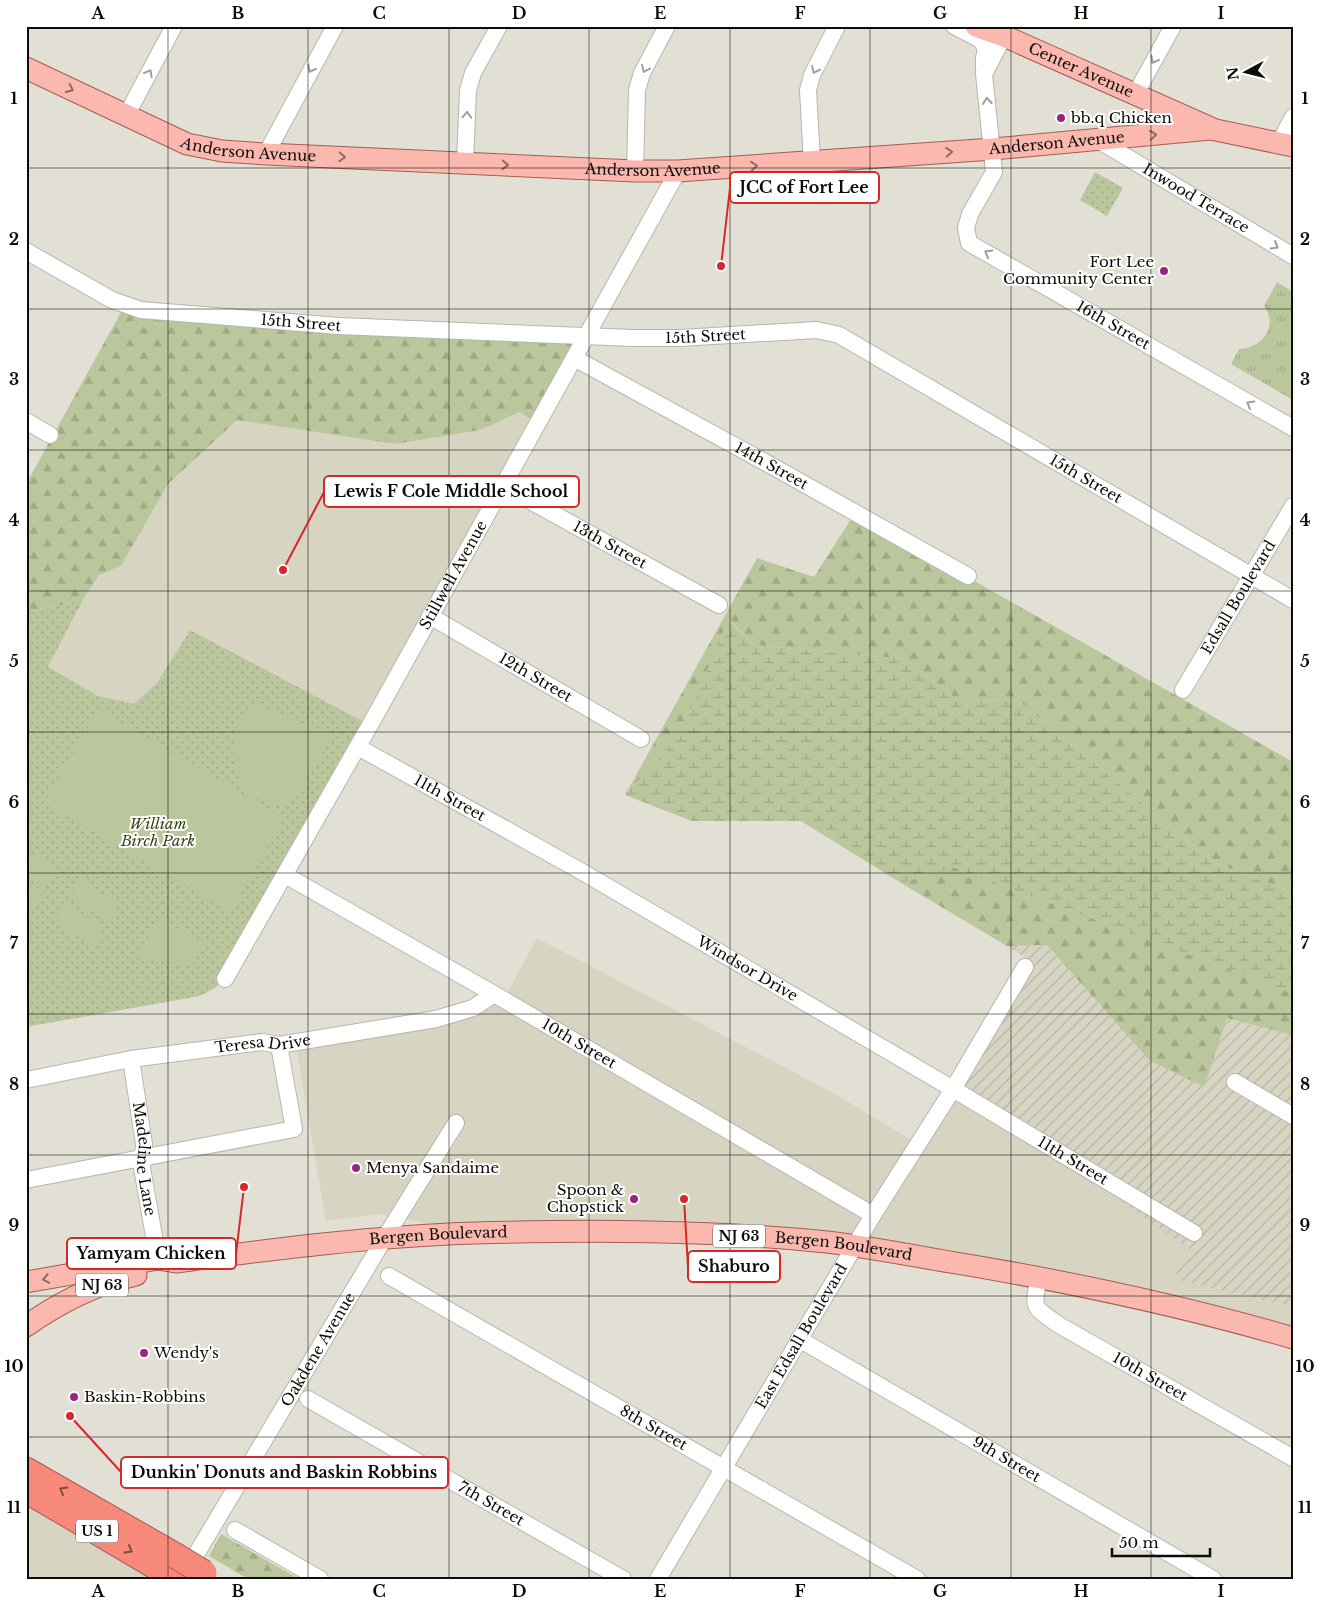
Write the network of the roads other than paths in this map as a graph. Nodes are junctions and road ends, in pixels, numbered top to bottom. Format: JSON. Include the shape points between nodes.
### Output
{"nodes":[{"id":1,"x":174,"y":26,"type":"edge"},
{"id":2,"x":335,"y":26,"type":"edge"},
{"id":3,"x":499,"y":26,"type":"edge"},
{"id":4,"x":667,"y":26,"type":"edge"},
{"id":5,"x":837,"y":26,"type":"edge"},
{"id":6,"x":954,"y":26,"type":"edge"},
{"id":7,"x":976,"y":26,"type":"edge"},
{"id":8,"x":1173,"y":26,"type":"edge"},
{"id":9,"x":1006,"y":31,"type":"edge"},
{"id":10,"x":26,"y":68,"type":"edge"},
{"id":11,"x":984,"y":74,"type":"junction"},
{"id":12,"x":1135,"y":94,"type":"junction"},
{"id":13,"x":126,"y":116,"type":"junction"},
{"id":14,"x":1293,"y":117,"type":"edge"},
{"id":15,"x":1211,"y":129,"type":"junction"},
{"id":16,"x":1098,"y":140,"type":"junction"},
{"id":17,"x":1286,"y":145,"type":"edge"},
{"id":18,"x":993,"y":149,"type":"junction"},
{"id":19,"x":266,"y":154,"type":"junction"},
{"id":20,"x":812,"y":162,"type":"junction"},
{"id":21,"x":465,"y":163,"type":"junction"},
{"id":22,"x":635,"y":171,"type":"junction"},
{"id":23,"x":678,"y":171,"type":"junction"},
{"id":24,"x":26,"y":251,"type":"edge"},
{"id":25,"x":1293,"y":256,"type":"edge"},
{"id":26,"x":586,"y":336,"type":"junction"},
{"id":27,"x":574,"y":358,"type":"junction"},
{"id":28,"x":26,"y":421,"type":"edge"},
{"id":29,"x":1293,"y":428,"type":"edge"},
{"id":30,"x":50,"y":435,"type":"dead end"},
{"id":31,"x":503,"y":486,"type":"junction"},
{"id":32,"x":1293,"y":506,"type":"edge"},
{"id":33,"x":968,"y":576,"type":"dead end"},
{"id":34,"x":1251,"y":576,"type":"junction"},
{"id":35,"x":1293,"y":600,"type":"edge"},
{"id":36,"x":719,"y":605,"type":"dead end"},
{"id":37,"x":430,"y":616,"type":"junction"},
{"id":38,"x":1183,"y":690,"type":"dead end"},
{"id":39,"x":641,"y":739,"type":"dead end"},
{"id":40,"x":358,"y":747,"type":"junction"},
{"id":41,"x":541,"y":848,"type":"joint"},
{"id":42,"x":285,"y":875,"type":"junction"},
{"id":43,"x":1026,"y":967,"type":"dead end"},
{"id":44,"x":225,"y":979,"type":"dead end"},
{"id":45,"x":494,"y":994,"type":"junction"},
{"id":46,"x":279,"y":1045,"type":"junction"},
{"id":47,"x":131,"y":1059,"type":"junction"},
{"id":48,"x":26,"y":1080,"type":"edge"},
{"id":49,"x":1235,"y":1082,"type":"dead end"},
{"id":50,"x":953,"y":1089,"type":"junction"},
{"id":51,"x":1293,"y":1116,"type":"edge"},
{"id":52,"x":456,"y":1123,"type":"dead end"},
{"id":53,"x":143,"y":1158,"type":"junction"},
{"id":54,"x":26,"y":1180,"type":"edge"},
{"id":55,"x":873,"y":1215,"type":"junction"},
{"id":56,"x":1194,"y":1233,"type":"dead end"},
{"id":57,"x":384,"y":1239,"type":"junction"},
{"id":58,"x":854,"y":1246,"type":"junction"},
{"id":59,"x":167,"y":1260,"type":"junction"},
{"id":60,"x":389,"y":1276,"type":"dead end"},
{"id":61,"x":1039,"y":1276,"type":"junction"},
{"id":62,"x":26,"y":1282,"type":"edge"},
{"id":63,"x":26,"y":1326,"type":"edge"},
{"id":64,"x":1293,"y":1338,"type":"edge"},
{"id":65,"x":799,"y":1339,"type":"junction"},
{"id":66,"x":308,"y":1399,"type":"dead end"},
{"id":67,"x":1293,"y":1458,"type":"edge"},
{"id":68,"x":723,"y":1467,"type":"junction"},
{"id":69,"x":26,"y":1470,"type":"edge"},
{"id":70,"x":26,"y":1490,"type":"edge"},
{"id":71,"x":235,"y":1530,"type":"dead end"},
{"id":72,"x":187,"y":1573,"type":"edge"},
{"id":73,"x":320,"y":1579,"type":"edge"},
{"id":74,"x":623,"y":1579,"type":"edge"},
{"id":75,"x":658,"y":1579,"type":"edge"},
{"id":76,"x":917,"y":1579,"type":"edge"},
{"id":77,"x":1213,"y":1579,"type":"edge"}],
"edges":[{"from":13,"to":1,"type":"street","one_way":true},
{"from":2,"to":19,"type":"street","one_way":true},
{"from":21,"to":3,"type":"street","one_way":true,"via":[[468,90],[473,73]]},
{"from":4,"to":22,"type":"street","one_way":true,"via":[[642,73],[637,90]]},
{"from":5,"to":20,"type":"street","one_way":true,"via":[[812,75],[808,90]]},
{"from":6,"to":11,"type":"street","via":[[981,40],[986,49]]},
{"from":7,"to":9,"type":"main road","name":"Center Avenue"},
{"from":8,"to":12,"type":"street","one_way":true},
{"from":9,"to":11,"type":"street"},
{"from":9,"to":12,"type":"main road","name":"Center Avenue"},
{"from":10,"to":13,"type":"main road","name":"Anderson Avenue","one_way":true},
{"from":18,"to":11,"type":"street","one_way":true},
{"from":12,"to":15,"type":"main road","name":"Center Avenue"},
{"from":13,"to":19,"type":"main road","name":"Anderson Avenue","via":[[187,144],[222,151]]},
{"from":14,"to":17,"type":"street"},
{"from":16,"to":15,"type":"main road","name":"Anderson Avenue","one_way":true},
{"from":15,"to":17,"type":"main road","name":"Anderson Avenue"},
{"from":16,"to":18,"type":"main road","name":"Anderson Avenue"},
{"from":16,"to":25,"type":"street","name":"Inwood Terrace","one_way":true},
{"from":20,"to":18,"type":"main road","name":"Anderson Avenue","one_way":true},
{"from":29,"to":18,"type":"street","name":"16th Street","one_way":true,"via":[[969,243],[966,228],[970,214],[994,172]]},
{"from":19,"to":21,"type":"main road","name":"Anderson Avenue","one_way":true},
{"from":23,"to":20,"type":"main road","name":"Anderson Avenue","one_way":true},
{"from":21,"to":22,"type":"main road","name":"Anderson Avenue","one_way":true},
{"from":22,"to":23,"type":"main road","name":"Anderson Avenue"},
{"from":23,"to":26,"type":"street","name":"Stillwell Avenue"},
{"from":24,"to":26,"type":"street","name":"15th Street","via":[[112,300],[141,310],[340,326]]},
{"from":26,"to":27,"type":"street","name":"Stillwell Avenue"},
{"from":26,"to":34,"type":"street","name":"15th Street","via":[[680,338],[817,330],[839,335]]},
{"from":27,"to":31,"type":"street","name":"Stillwell Avenue"},
{"from":27,"to":33,"type":"street","name":"14th Street"},
{"from":28,"to":30,"type":"street"},
{"from":31,"to":36,"type":"street","name":"13th Street"},
{"from":31,"to":37,"type":"street","name":"Stillwell Avenue"},
{"from":32,"to":34,"type":"street","name":"Edsall Boulevard"},
{"from":34,"to":35,"type":"street","name":"15th Street"},
{"from":34,"to":38,"type":"street","name":"Edsall Boulevard"},
{"from":37,"to":39,"type":"street","name":"12th Street"},
{"from":37,"to":40,"type":"street","name":"Stillwell Avenue"},
{"from":40,"to":41,"type":"street","name":"11th Street"},
{"from":40,"to":42,"type":"street","name":"Stillwell Avenue"},
{"from":41,"to":50,"type":"street","name":"Windsor Drive"},
{"from":42,"to":44,"type":"street","name":"Stillwell Avenue"},
{"from":42,"to":45,"type":"street","name":"10th Street"},
{"from":43,"to":50,"type":"street","name":"East Edsall Boulevard"},
{"from":45,"to":46,"type":"street","name":"Teresa Drive","via":[[473,1008],[436,1019]]},
{"from":45,"to":55,"type":"street","name":"10th Street"},
{"from":46,"to":47,"type":"street","name":"Teresa Drive","via":[[262,1042]]},
{"from":46,"to":53,"type":"street","via":[[294,1129]]},
{"from":47,"to":48,"type":"street","name":"Teresa Drive"},
{"from":47,"to":53,"type":"street","name":"Madeline Lane","via":[[144,1144]]},
{"from":49,"to":51,"type":"street"},
{"from":50,"to":55,"type":"street","name":"East Edsall Boulevard"},
{"from":50,"to":56,"type":"street","name":"11th Street"},
{"from":52,"to":57,"type":"street","name":"Oakdene Avenue"},
{"from":53,"to":54,"type":"street"},
{"from":53,"to":59,"type":"street","name":"Madeline Lane","via":[[142,1168]]},
{"from":55,"to":58,"type":"street","name":"East Edsall Boulevard"},
{"from":57,"to":58,"type":"main road","name":"Bergen Boulevard","number":"NJ 63","via":[[473,1233],[618,1232],[721,1235]]},
{"from":57,"to":59,"type":"main road","name":"Bergen Boulevard","number":"NJ 63"},
{"from":57,"to":72,"type":"street","name":"Oakdene Avenue"},
{"from":58,"to":61,"type":"main road","name":"Bergen Boulevard","number":"NJ 63"},
{"from":58,"to":65,"type":"street","name":"East Edsall Boulevard"},
{"from":59,"to":62,"type":"main road","name":"Bergen Boulevard","number":"NJ 63","one_way":true},
{"from":59,"to":63,"type":"main road","name":"Bergen Boulevard","number":"NJ 63","via":[[161,1269],[83,1292]]},
{"from":60,"to":68,"type":"street","name":"8th Street"},
{"from":61,"to":64,"type":"main road","name":"Bergen Boulevard","number":"NJ 63","via":[[1191,1310]]},
{"from":61,"to":67,"type":"street","name":"10th Street","via":[[1037,1309],[1058,1325]]},
{"from":65,"to":68,"type":"street","name":"East Edsall Boulevard"},
{"from":65,"to":77,"type":"street","name":"9th Street"},
{"from":66,"to":74,"type":"street","name":"7th Street"},
{"from":68,"to":75,"type":"street","name":"East Edsall Boulevard"},
{"from":68,"to":76,"type":"street","name":"8th Street"},
{"from":72,"to":69,"type":"highway","number":"US 1","one_way":true},
{"from":70,"to":72,"type":"highway","number":"US 1","one_way":true},
{"from":71,"to":73,"type":"street"}]}
